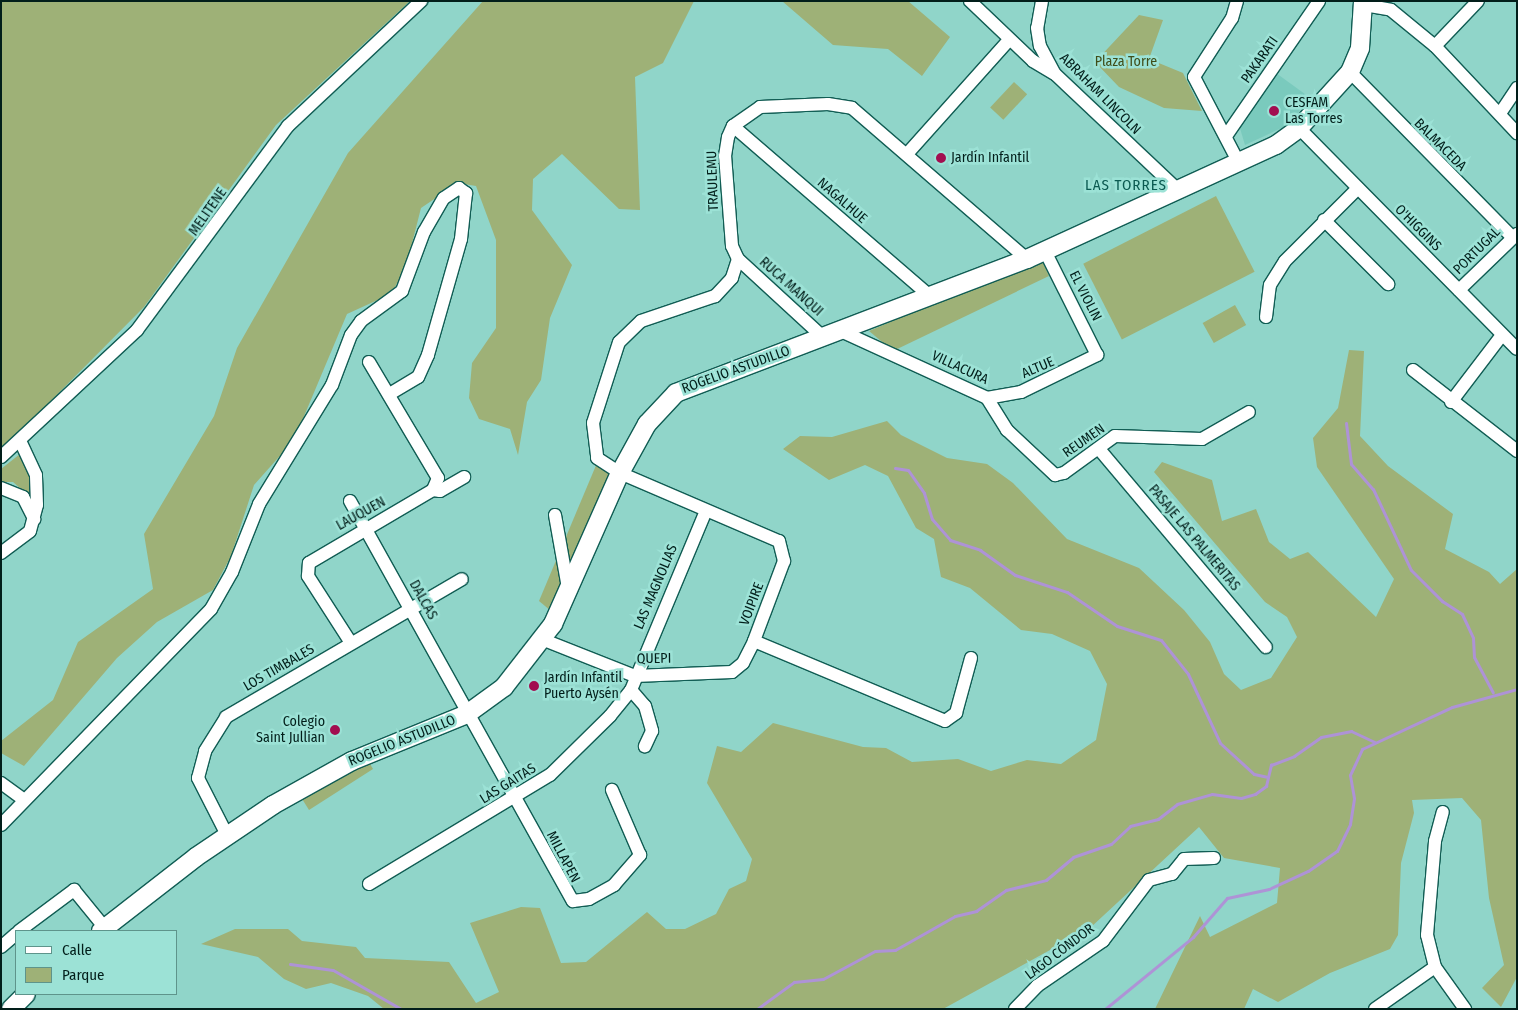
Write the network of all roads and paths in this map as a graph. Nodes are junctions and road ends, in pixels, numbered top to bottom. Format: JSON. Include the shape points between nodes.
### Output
{"nodes":[{"id":1,"x":421,"y":1,"type":"edge"},
{"id":2,"x":970,"y":1,"type":"edge"},
{"id":3,"x":1042,"y":1,"type":"edge"},
{"id":4,"x":1237,"y":1,"type":"edge"},
{"id":5,"x":1320,"y":1,"type":"edge"},
{"id":6,"x":1478,"y":1,"type":"edge"},
{"id":7,"x":1363,"y":3,"type":"edge"},
{"id":8,"x":1393,"y":6,"type":"edge"},
{"id":9,"x":1009,"y":40,"type":"junction"},
{"id":10,"x":1435,"y":46,"type":"junction"},
{"id":11,"x":1350,"y":72,"type":"junction"},
{"id":12,"x":1055,"y":74,"type":"junction"},
{"id":13,"x":1517,"y":88,"type":"edge"},
{"id":14,"x":1501,"y":112,"type":"junction"},
{"id":15,"x":733,"y":126,"type":"junction"},
{"id":16,"x":1299,"y":128,"type":"junction"},
{"id":17,"x":1517,"y":133,"type":"edge"},
{"id":18,"x":1226,"y":136,"type":"junction"},
{"id":19,"x":908,"y":154,"type":"junction"},
{"id":20,"x":1238,"y":161,"type":"junction"},
{"id":21,"x":1358,"y":188,"type":"junction"},
{"id":22,"x":1178,"y":190,"type":"junction"},
{"id":23,"x":1324,"y":220,"type":"junction"},
{"id":24,"x":1514,"y":235,"type":"edge"},
{"id":25,"x":1045,"y":252,"type":"junction"},
{"id":26,"x":738,"y":259,"type":"junction"},
{"id":27,"x":1027,"y":259,"type":"junction"},
{"id":28,"x":1388,"y":284,"type":"dead end"},
{"id":29,"x":1460,"y":290,"type":"junction"},
{"id":30,"x":932,"y":298,"type":"junction"},
{"id":31,"x":1266,"y":317,"type":"dead end"},
{"id":32,"x":844,"y":332,"type":"junction"},
{"id":33,"x":1502,"y":335,"type":"junction"},
{"id":34,"x":824,"y":338,"type":"junction"},
{"id":35,"x":1517,"y":349,"type":"edge"},
{"id":36,"x":1097,"y":355,"type":"joint"},
{"id":37,"x":369,"y":362,"type":"dead end"},
{"id":38,"x":1413,"y":370,"type":"dead end"},
{"id":39,"x":391,"y":393,"type":"junction"},
{"id":40,"x":988,"y":398,"type":"junction"},
{"id":41,"x":1450,"y":402,"type":"junction"},
{"id":42,"x":1250,"y":412,"type":"dead end"},
{"id":43,"x":20,"y":441,"type":"junction"},
{"id":44,"x":1099,"y":448,"type":"junction"},
{"id":45,"x":1517,"y":451,"type":"edge"},
{"id":46,"x":1,"y":458,"type":"edge"},
{"id":47,"x":620,"y":473,"type":"junction"},
{"id":48,"x":1064,"y":474,"type":"joint"},
{"id":49,"x":464,"y":476,"type":"dead end"},
{"id":50,"x":1,"y":488,"type":"edge"},
{"id":51,"x":433,"y":490,"type":"junction"},
{"id":52,"x":350,"y":501,"type":"dead end"},
{"id":53,"x":706,"y":511,"type":"junction"},
{"id":54,"x":555,"y":514,"type":"dead end"},
{"id":55,"x":34,"y":519,"type":"junction"},
{"id":56,"x":366,"y":528,"type":"junction"},
{"id":57,"x":1,"y":553,"type":"edge"},
{"id":58,"x":462,"y":579,"type":"dead end"},
{"id":59,"x":568,"y":590,"type":"junction"},
{"id":60,"x":411,"y":608,"type":"junction"},
{"id":61,"x":544,"y":640,"type":"junction"},
{"id":62,"x":754,"y":641,"type":"junction"},
{"id":63,"x":350,"y":643,"type":"junction"},
{"id":64,"x":1266,"y":647,"type":"dead end"},
{"id":65,"x":971,"y":658,"type":"dead end"},
{"id":66,"x":635,"y":676,"type":"junction"},
{"id":67,"x":631,"y":690,"type":"junction"},
{"id":68,"x":467,"y":714,"type":"junction"},
{"id":69,"x":645,"y":746,"type":"dead end"},
{"id":70,"x":1,"y":782,"type":"edge"},
{"id":71,"x":612,"y":790,"type":"dead end"},
{"id":72,"x":515,"y":799,"type":"junction"},
{"id":73,"x":24,"y":800,"type":"junction"},
{"id":74,"x":1442,"y":812,"type":"dead end"},
{"id":75,"x":1,"y":825,"type":"edge"},
{"id":76,"x":227,"y":835,"type":"junction"},
{"id":77,"x":1214,"y":858,"type":"dead end"},
{"id":78,"x":369,"y":884,"type":"dead end"},
{"id":79,"x":20,"y":930,"type":"edge"},
{"id":80,"x":103,"y":930,"type":"edge"},
{"id":81,"x":15,"y":935,"type":"edge"},
{"id":82,"x":1,"y":947,"type":"edge"},
{"id":83,"x":1435,"y":967,"type":"junction"},
{"id":84,"x":25,"y":995,"type":"edge"},
{"id":85,"x":11,"y":1009,"type":"edge"},
{"id":86,"x":1014,"y":1009,"type":"edge"},
{"id":87,"x":1375,"y":1009,"type":"edge"},
{"id":88,"x":1465,"y":1009,"type":"edge"}],
"edges":[{"from":1,"to":43,"type":"street","name":"MELITENE","via":[[288,126],[137,330]]},
{"from":2,"to":9,"type":"street"},
{"from":3,"to":12,"type":"street","name":"ABRAHAM LINCOLN","via":[[1037,28],[1040,46]]},
{"from":4,"to":18,"type":"street","via":[[1232,18],[1194,77]]},
{"from":5,"to":18,"type":"street","name":"PAKARATI"},
{"from":6,"to":10,"type":"street"},
{"from":7,"to":8,"type":"street"},
{"from":7,"to":11,"type":"street","name":"ROGELIO ASTUDILLO","via":[[1360,48]]},
{"from":8,"to":10,"type":"street"},
{"from":9,"to":12,"type":"street"},
{"from":9,"to":19,"type":"street"},
{"from":10,"to":14,"type":"street"},
{"from":11,"to":16,"type":"street","name":"ROGELIO ASTUDILLO"},
{"from":11,"to":24,"type":"street","name":"BALMACEDA"},
{"from":12,"to":22,"type":"street","name":"ABRAHAM LINCOLN"},
{"from":13,"to":14,"type":"street"},
{"from":14,"to":17,"type":"street"},
{"from":15,"to":19,"type":"street","via":[[760,107],[843,105]]},
{"from":15,"to":26,"type":"street","name":"TRAULEMU","via":[[724,156],[732,246]]},
{"from":15,"to":30,"type":"street","name":"NAGALHUE"},
{"from":16,"to":20,"type":"street","name":"ROGELIO ASTUDILLO","via":[[1276,144]]},
{"from":16,"to":21,"type":"street","name":"O'HIGGINS"},
{"from":18,"to":20,"type":"street"},
{"from":19,"to":27,"type":"street"},
{"from":20,"to":22,"type":"street","name":"ROGELIO ASTUDILLO"},
{"from":21,"to":23,"type":"street"},
{"from":21,"to":29,"type":"street","name":"O'HIGGINS"},
{"from":22,"to":25,"type":"street","name":"ROGELIO ASTUDILLO"},
{"from":23,"to":28,"type":"street"},
{"from":23,"to":31,"type":"street","via":[[1285,261],[1270,285]]},
{"from":24,"to":29,"type":"street","name":"PORTUGAL"},
{"from":25,"to":27,"type":"street","name":"ROGELIO ASTUDILLO"},
{"from":25,"to":36,"type":"street","name":"EL VIOLIN"},
{"from":26,"to":34,"type":"street","name":"RUCA MANQUI"},
{"from":26,"to":47,"type":"street","via":[[732,278],[715,296],[641,321],[620,342],[593,423],[597,458]]},
{"from":27,"to":30,"type":"street","name":"ROGELIO ASTUDILLO"},
{"from":29,"to":33,"type":"street","name":"O'HIGGINS"},
{"from":30,"to":32,"type":"street","name":"ROGELIO ASTUDILLO"},
{"from":32,"to":34,"type":"street","name":"ROGELIO ASTUDILLO"},
{"from":32,"to":40,"type":"street","name":"VILLACURA"},
{"from":33,"to":35,"type":"street","name":"O'HIGGINS"},
{"from":33,"to":41,"type":"street"},
{"from":34,"to":47,"type":"street","name":"ROGELIO ASTUDILLO","via":[[676,393],[647,424]]},
{"from":36,"to":40,"type":"street","name":"ALTUE","via":[[1020,392]]},
{"from":37,"to":39,"type":"street"},
{"from":38,"to":41,"type":"street"},
{"from":39,"to":51,"type":"street","via":[[438,478]]},
{"from":39,"to":73,"type":"street","via":[[418,377],[424,368],[461,239],[466,193],[460,188],[444,198],[424,232],[402,291],[361,321],[351,335],[332,385],[259,504],[232,572],[212,609]]},
{"from":40,"to":48,"type":"street","name":"VILLACURA","via":[[998,418],[1045,470]]},
{"from":41,"to":45,"type":"street"},
{"from":42,"to":44,"type":"street","name":"REUMEN","via":[[1202,439],[1122,434]]},
{"from":43,"to":46,"type":"street","name":"MELITENE"},
{"from":43,"to":55,"type":"street","via":[[36,475]]},
{"from":44,"to":48,"type":"street","name":"REUMEN"},
{"from":44,"to":64,"type":"street","name":"PASAJE LAS PALMERITAS"},
{"from":47,"to":53,"type":"street","name":"VOIPIRE"},
{"from":47,"to":59,"type":"street","name":"ROGELIO ASTUDILLO"},
{"from":49,"to":51,"type":"street","name":"LAUQUEN","via":[[440,491]]},
{"from":50,"to":55,"type":"street","via":[[23,497]]},
{"from":51,"to":56,"type":"street","name":"LAUQUEN"},
{"from":52,"to":56,"type":"street","name":"DALCAS"},
{"from":53,"to":62,"type":"street","name":"VOIPIRE","via":[[760,531],[783,547],[784,561]]},
{"from":53,"to":66,"type":"street","name":"LAS MAGNOLIAS"},
{"from":54,"to":59,"type":"street"},
{"from":55,"to":57,"type":"street","via":[[26,536]]},
{"from":56,"to":60,"type":"street","name":"DALCAS"},
{"from":56,"to":63,"type":"street","name":"LAUQUEN","via":[[313,559],[307,568]]},
{"from":58,"to":60,"type":"street","name":"LOS TIMBALES"},
{"from":59,"to":61,"type":"street","name":"ROGELIO ASTUDILLO"},
{"from":60,"to":63,"type":"street","name":"LOS TIMBALES"},
{"from":60,"to":68,"type":"street","name":"DALCAS"},
{"from":61,"to":66,"type":"street","name":"QUEPI"},
{"from":61,"to":68,"type":"street","name":"ROGELIO ASTUDILLO","via":[[510,682]]},
{"from":62,"to":65,"type":"street","name":"VOIPIRE","via":[[941,721],[950,721]]},
{"from":62,"to":66,"type":"street","name":"QUEPI","via":[[743,663],[732,672]]},
{"from":63,"to":76,"type":"street","name":"LOS TIMBALES","via":[[248,703],[217,729],[200,764],[198,778]]},
{"from":66,"to":67,"type":"street","name":"LAS GAITAS"},
{"from":67,"to":69,"type":"street","via":[[645,706],[652,731]]},
{"from":67,"to":72,"type":"street","name":"LAS GAITAS","via":[[577,752]]},
{"from":68,"to":72,"type":"street","name":"MILLAPEN"},
{"from":68,"to":76,"type":"street","name":"ROGELIO ASTUDILLO","via":[[320,777]]},
{"from":70,"to":73,"type":"street"},
{"from":71,"to":72,"type":"street","name":"MILLAPEN","via":[[640,855],[614,885],[580,902],[566,895]]},
{"from":72,"to":78,"type":"street","name":"LAS GAITAS"},
{"from":73,"to":75,"type":"street"},
{"from":74,"to":83,"type":"street","via":[[1435,841],[1427,935]]},
{"from":76,"to":80,"type":"street","name":"ROGELIO ASTUDILLO"},
{"from":77,"to":86,"type":"street","name":"LAGO CÓNDOR","via":[[1184,859],[1172,874],[1149,880],[1103,941],[1037,986]]},
{"from":79,"to":80,"type":"street","via":[[74,890]]},
{"from":81,"to":82,"type":"street"},
{"from":83,"to":87,"type":"street"},
{"from":83,"to":88,"type":"street"},
{"from":84,"to":85,"type":"street"}]}
